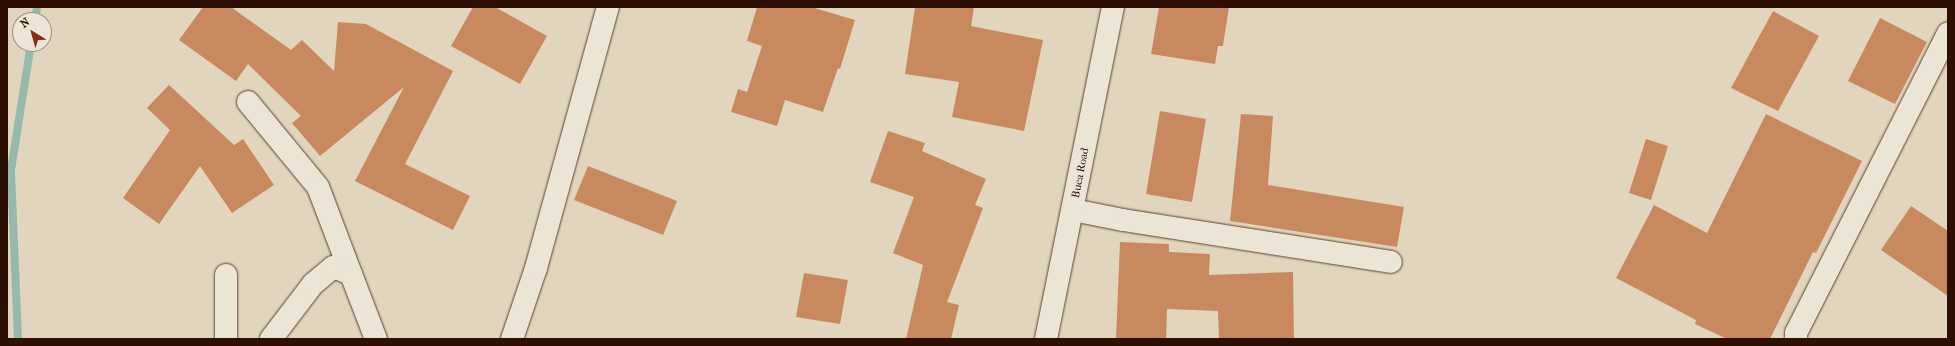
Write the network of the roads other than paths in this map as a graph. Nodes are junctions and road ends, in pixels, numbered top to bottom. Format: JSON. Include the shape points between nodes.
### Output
{"nodes":[{"id":1,"x":608,"y":7,"type":"edge"},
{"id":2,"x":1114,"y":7,"type":"edge"},
{"id":3,"x":1948,"y":33,"type":"edge"},
{"id":4,"x":248,"y":102,"type":"dead end"},
{"id":5,"x":1073,"y":210,"type":"junction"},
{"id":6,"x":1391,"y":262,"type":"dead end"},
{"id":7,"x":351,"y":274,"type":"junction"},
{"id":8,"x":226,"y":275,"type":"dead end"},
{"id":9,"x":226,"y":339,"type":"edge"},
{"id":10,"x":270,"y":339,"type":"edge"},
{"id":11,"x":376,"y":339,"type":"edge"},
{"id":12,"x":512,"y":339,"type":"edge"},
{"id":13,"x":1046,"y":339,"type":"edge"},
{"id":14,"x":1796,"y":339,"type":"edge"}],
"edges":[{"from":1,"to":12,"type":"street","via":[[536,268]]},
{"from":2,"to":5,"type":"street","name":"Buea Road"},
{"from":3,"to":14,"type":"street","via":[[1796,333]]},
{"from":4,"to":7,"type":"street","via":[[318,187]]},
{"from":5,"to":6,"type":"street"},
{"from":5,"to":13,"type":"street","name":"Buea Road"},
{"from":7,"to":10,"type":"street","via":[[333,267],[313,284]]},
{"from":7,"to":11,"type":"street"},
{"from":8,"to":9,"type":"street"}]}
